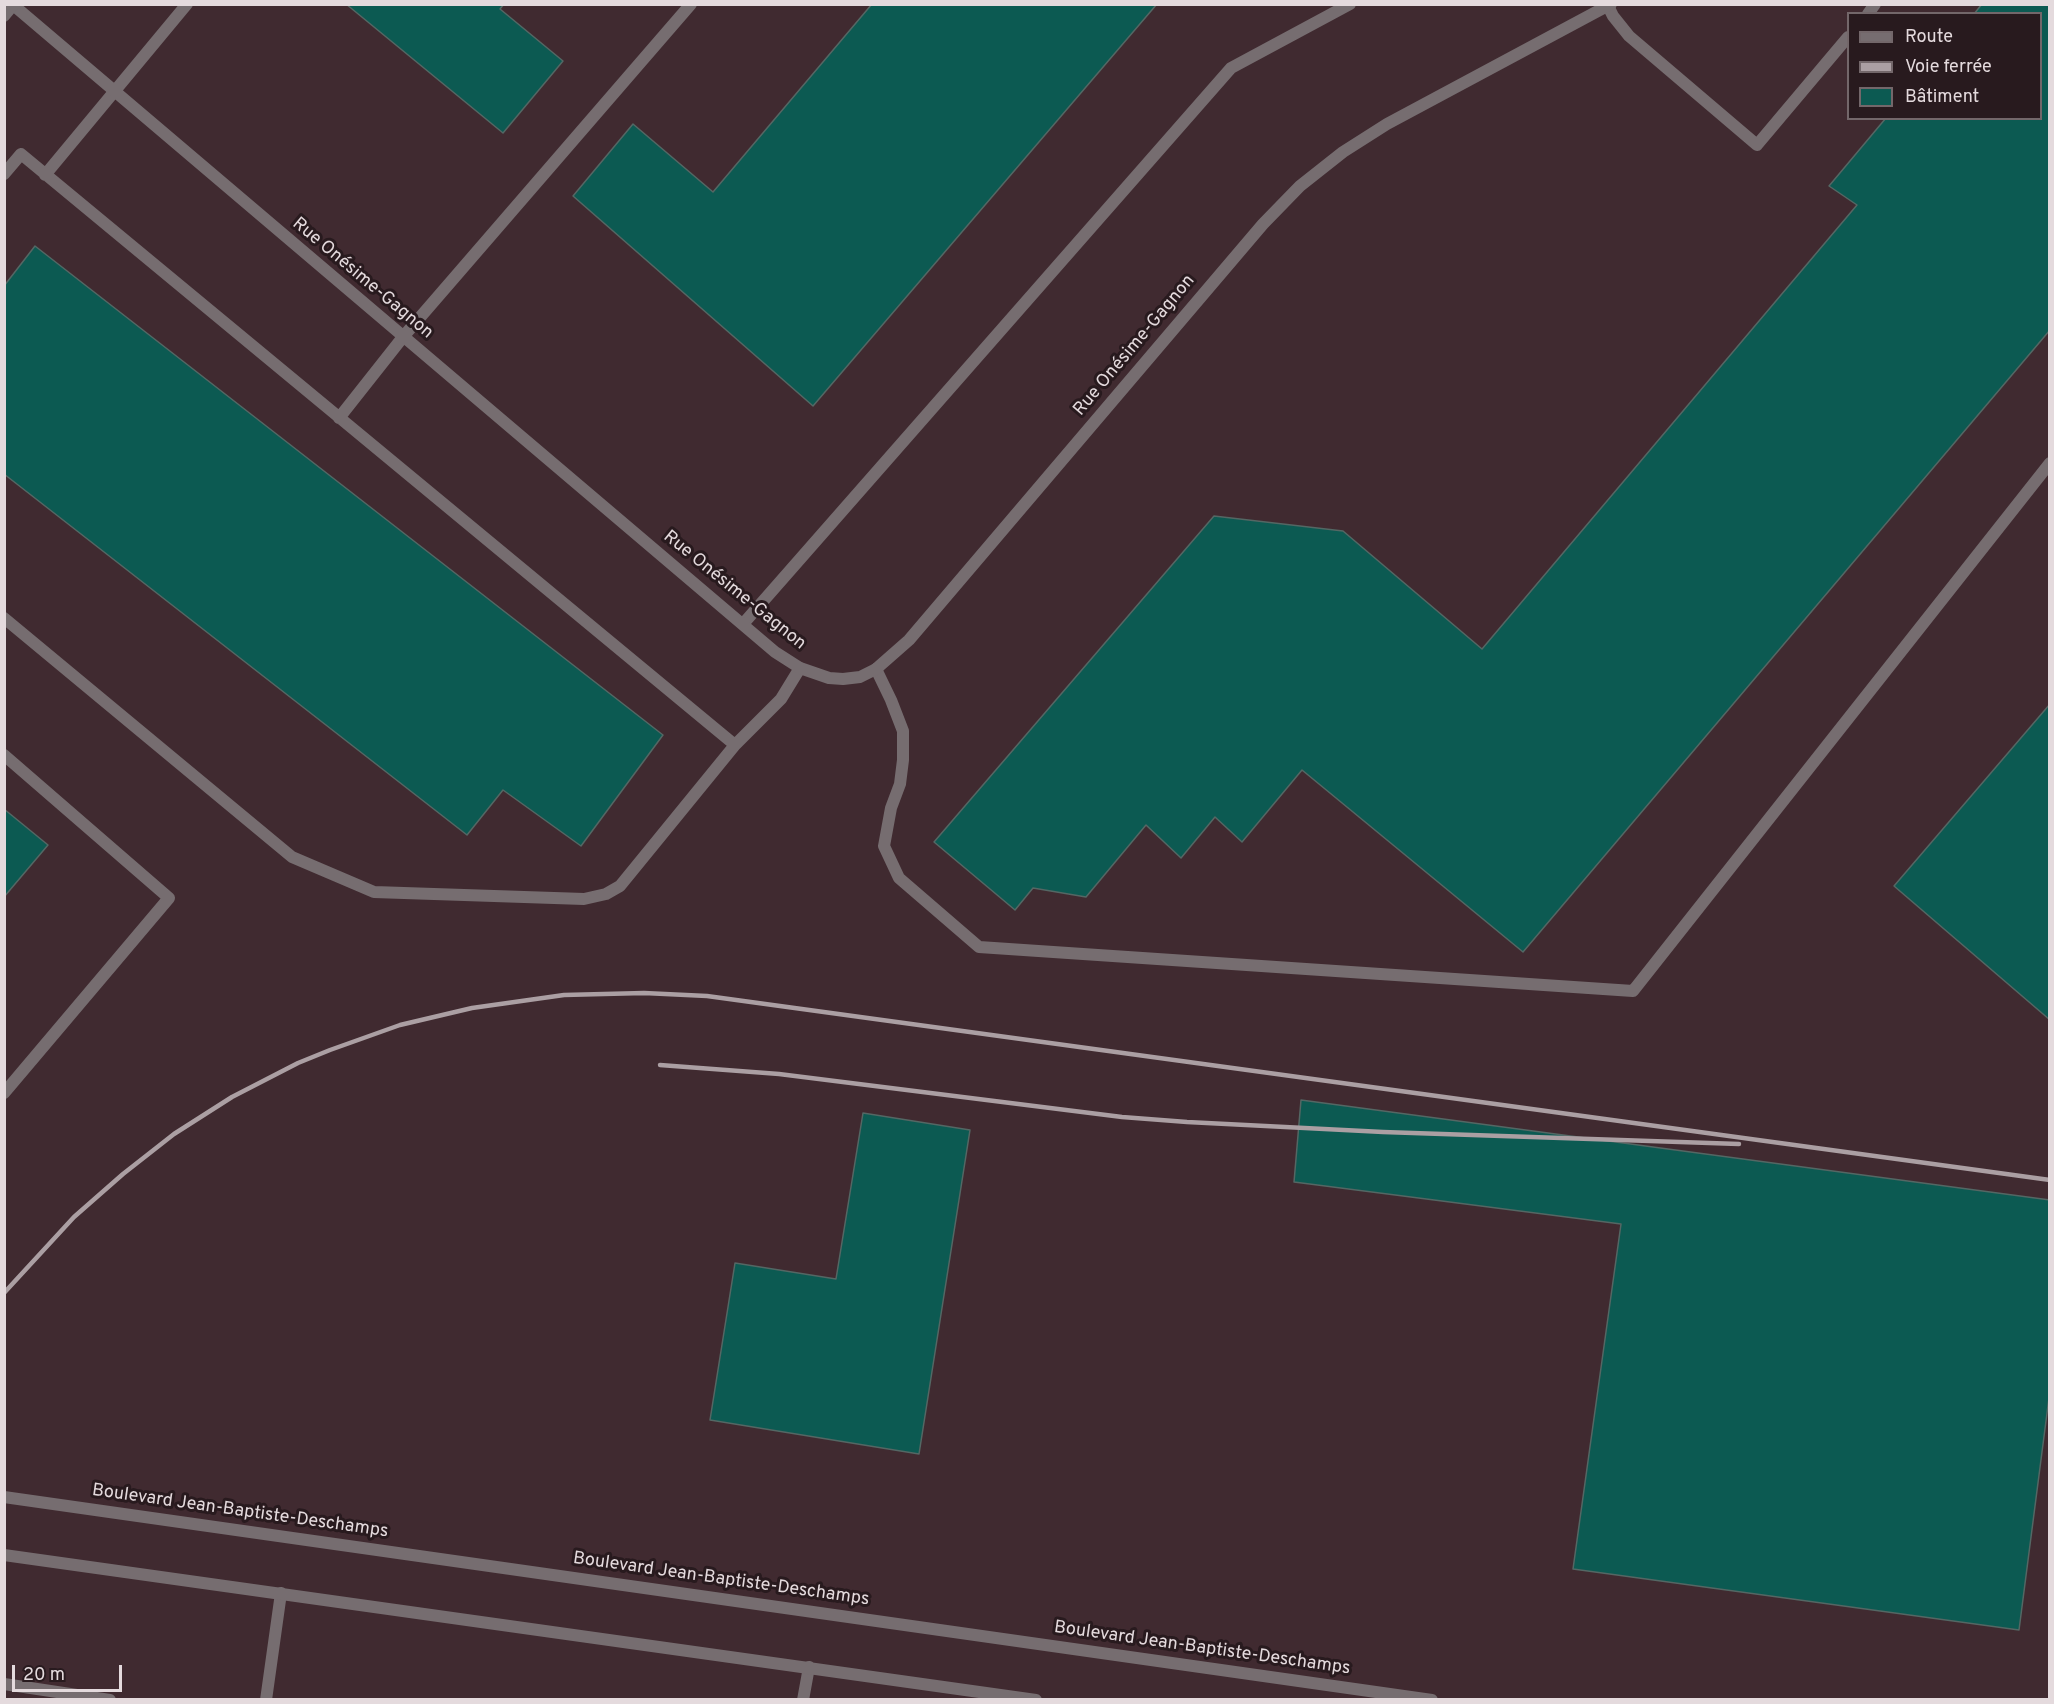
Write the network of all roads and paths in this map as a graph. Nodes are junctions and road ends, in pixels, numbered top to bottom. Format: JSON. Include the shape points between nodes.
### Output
{"nodes":[{"id":1,"x":187,"y":4,"type":"edge"},
{"id":2,"x":691,"y":4,"type":"edge"},
{"id":3,"x":1350,"y":4,"type":"edge"},
{"id":4,"x":13,"y":5,"type":"edge"},
{"id":5,"x":1609,"y":5,"type":"edge"},
{"id":6,"x":4,"y":16,"type":"edge"},
{"id":7,"x":1847,"y":38,"type":"edge"},
{"id":8,"x":114,"y":92,"type":"junction"},
{"id":9,"x":4,"y":174,"type":"edge"},
{"id":10,"x":45,"y":175,"type":"junction"},
{"id":11,"x":403,"y":338,"type":"junction"},
{"id":12,"x":339,"y":418,"type":"junction"},
{"id":13,"x":2049,"y":463,"type":"edge"},
{"id":14,"x":4,"y":618,"type":"edge"},
{"id":15,"x":743,"y":624,"type":"junction"},
{"id":16,"x":801,"y":668,"type":"junction"},
{"id":17,"x":876,"y":669,"type":"junction"},
{"id":18,"x":735,"y":745,"type":"junction"},
{"id":19,"x":4,"y":755,"type":"edge"},
{"id":20,"x":4,"y":1093,"type":"edge"},
{"id":21,"x":4,"y":1497,"type":"edge"},
{"id":22,"x":4,"y":1555,"type":"edge"},
{"id":23,"x":281,"y":1593,"type":"junction"},
{"id":24,"x":809,"y":1667,"type":"junction"},
{"id":25,"x":4,"y":1684,"type":"edge"},
{"id":26,"x":110,"y":1700,"type":"edge"},
{"id":27,"x":267,"y":1700,"type":"edge"},
{"id":28,"x":803,"y":1700,"type":"edge"},
{"id":29,"x":1036,"y":1700,"type":"edge"},
{"id":30,"x":1432,"y":1700,"type":"edge"}],
"edges":[{"from":1,"to":8,"type":"street"},
{"from":2,"to":11,"type":"street"},
{"from":3,"to":15,"type":"street","via":[[1231,68]]},
{"from":4,"to":6,"type":"street"},
{"from":4,"to":8,"type":"street","name":"Rue Onésime-Gagnon"},
{"from":5,"to":7,"type":"street","via":[[1629,36],[1758,145]]},
{"from":5,"to":17,"type":"street","name":"Rue Onésime-Gagnon","via":[[1387,124],[1300,186],[1263,224],[920,628]]},
{"from":8,"to":10,"type":"street"},
{"from":8,"to":11,"type":"street","name":"Rue Onésime-Gagnon"},
{"from":9,"to":10,"type":"street","via":[[21,154]]},
{"from":10,"to":12,"type":"street"},
{"from":11,"to":12,"type":"street"},
{"from":11,"to":15,"type":"street","name":"Rue Onésime-Gagnon"},
{"from":12,"to":18,"type":"street"},
{"from":13,"to":17,"type":"street","via":[[1633,991],[979,947],[899,878],[884,846],[900,784],[903,731]]},
{"from":14,"to":18,"type":"street","via":[[291,857],[374,892],[584,899],[606,894],[620,886]]},
{"from":15,"to":16,"type":"street","name":"Rue Onésime-Gagnon"},
{"from":16,"to":17,"type":"street","name":"Rue Onésime-Gagnon","via":[[843,679],[860,677]]},
{"from":16,"to":18,"type":"street","via":[[782,699]]},
{"from":19,"to":20,"type":"street","via":[[169,898]]},
{"from":21,"to":30,"type":"street","name":"Boulevard Jean-Baptiste-Deschamps"},
{"from":22,"to":23,"type":"street"},
{"from":23,"to":24,"type":"street"},
{"from":23,"to":27,"type":"street"},
{"from":24,"to":28,"type":"street"},
{"from":24,"to":29,"type":"street"},
{"from":25,"to":26,"type":"street"}]}
